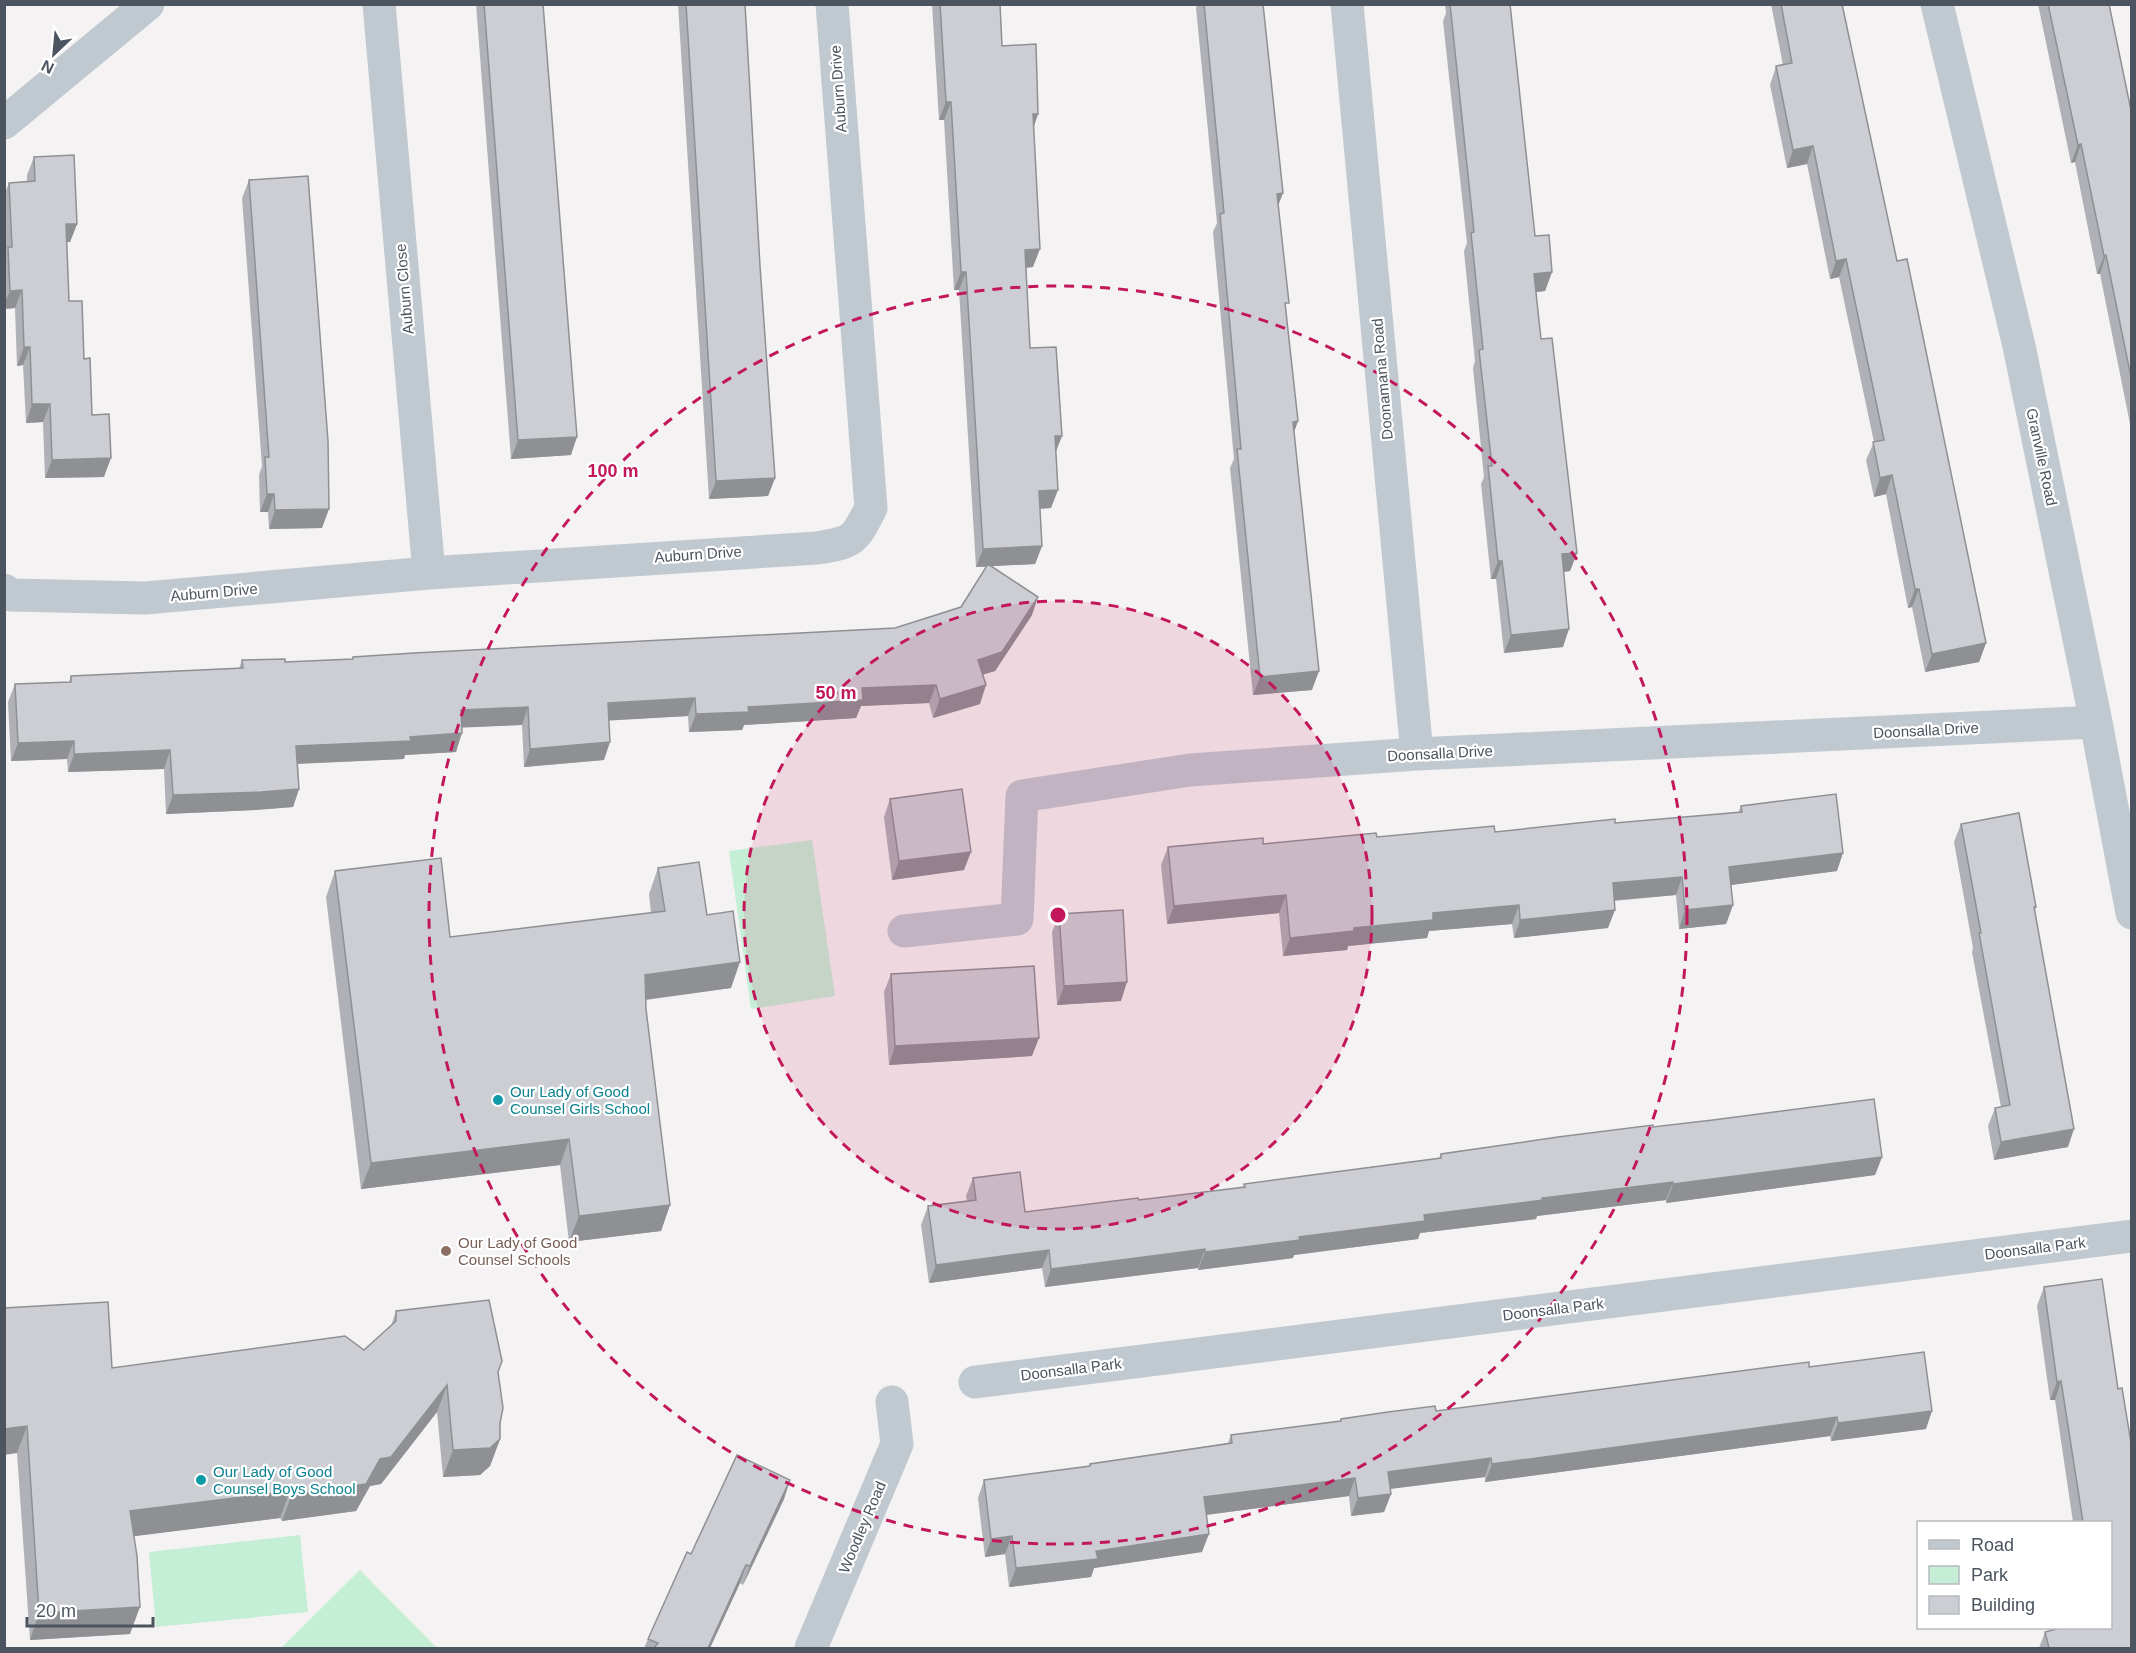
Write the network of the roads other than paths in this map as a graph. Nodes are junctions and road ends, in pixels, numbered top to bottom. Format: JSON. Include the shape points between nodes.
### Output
{"nodes":[{"id":1,"x":148,"y":4,"type":"edge"},
{"id":2,"x":379,"y":4,"type":"edge"},
{"id":3,"x":832,"y":4,"type":"edge"},
{"id":4,"x":1347,"y":4,"type":"edge"},
{"id":5,"x":1937,"y":4,"type":"edge"},
{"id":6,"x":4,"y":123,"type":"edge"},
{"id":7,"x":429,"y":573,"type":"junction"},
{"id":8,"x":4,"y":590,"type":"edge"},
{"id":9,"x":2096,"y":722,"type":"junction"},
{"id":10,"x":1417,"y":754,"type":"junction"},
{"id":11,"x":2132,"y":913,"type":"edge"},
{"id":12,"x":904,"y":931,"type":"dead end"},
{"id":13,"x":2132,"y":1236,"type":"edge"},
{"id":14,"x":975,"y":1382,"type":"dead end"},
{"id":15,"x":892,"y":1402,"type":"dead end"},
{"id":16,"x":811,"y":1648,"type":"edge"}],
"edges":[{"from":1,"to":6,"type":"street"},
{"from":2,"to":7,"type":"street","name":"Auburn Close"},
{"from":3,"to":7,"type":"street","name":"Auburn Drive","via":[[871,508],[857,536],[817,548]]},
{"from":4,"to":10,"type":"street","name":"Doonamana Road"},
{"from":5,"to":9,"type":"street","name":"Granville Road","via":[[2019,346]]},
{"from":7,"to":8,"type":"street","name":"Auburn Drive","via":[[145,598],[11,595]]},
{"from":9,"to":10,"type":"street","name":"Doonsalla Drive"},
{"from":9,"to":11,"type":"street","name":"Granville Road"},
{"from":10,"to":12,"type":"street","name":"Doonsalla Drive","via":[[1190,770],[1022,796],[1017,919]]},
{"from":13,"to":14,"type":"street","name":"Doonsalla Park"},
{"from":15,"to":16,"type":"street","name":"Woodley Road","via":[[897,1444]]}]}
